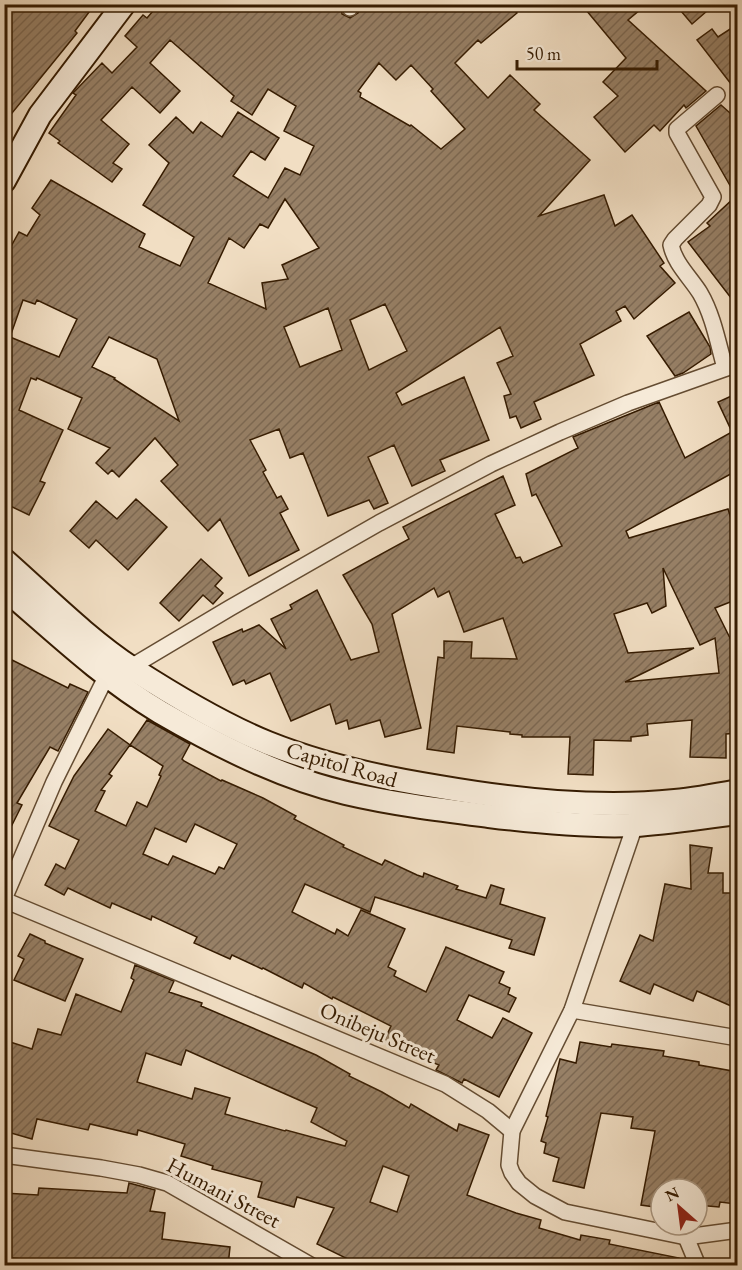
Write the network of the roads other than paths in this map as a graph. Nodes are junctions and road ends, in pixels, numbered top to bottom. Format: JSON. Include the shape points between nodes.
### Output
{"nodes":[{"id":1,"x":124,"y":4,"type":"edge"},
{"id":2,"x":717,"y":95,"type":"dead end"},
{"id":3,"x":4,"y":181,"type":"edge"},
{"id":4,"x":731,"y":366,"type":"edge"},
{"id":5,"x":4,"y":560,"type":"edge"},
{"id":6,"x":4,"y":588,"type":"edge"},
{"id":7,"x":131,"y":667,"type":"junction"},
{"id":8,"x":107,"y":675,"type":"junction"},
{"id":9,"x":738,"y":791,"type":"edge"},
{"id":10,"x":636,"y":813,"type":"junction"},
{"id":11,"x":738,"y":813,"type":"edge"},
{"id":12,"x":4,"y":900,"type":"edge"},
{"id":13,"x":572,"y":1010,"type":"junction"},
{"id":14,"x":738,"y":1038,"type":"edge"},
{"id":15,"x":512,"y":1131,"type":"junction"},
{"id":16,"x":4,"y":1155,"type":"edge"},
{"id":17,"x":649,"y":1229,"type":"edge"},
{"id":18,"x":738,"y":1230,"type":"edge"},
{"id":19,"x":709,"y":1234,"type":"edge"},
{"id":20,"x":686,"y":1237,"type":"edge"},
{"id":21,"x":312,"y":1266,"type":"edge"},
{"id":22,"x":698,"y":1266,"type":"edge"}],
"edges":[{"from":1,"to":3,"type":"main road","via":[[40,115]]},
{"from":2,"to":4,"type":"street","via":[[677,129],[713,197],[670,246],[700,292]]},
{"from":4,"to":7,"type":"street","via":[[628,403],[491,464]]},
{"from":5,"to":7,"type":"main road","name":"Capitol Road"},
{"from":6,"to":8,"type":"main road","name":"Capitol Road"},
{"from":7,"to":10,"type":"main road","name":"Capitol Road","via":[[268,743],[359,771],[488,795],[604,804]]},
{"from":8,"to":10,"type":"main road","name":"Capitol Road","via":[[158,711],[216,742],[283,772],[346,793],[540,822],[595,825]]},
{"from":8,"to":12,"type":"street","via":[[54,782]]},
{"from":9,"to":10,"type":"main road","name":"Capitol Road","via":[[675,801]]},
{"from":10,"to":11,"type":"main road","name":"Capitol Road"},
{"from":10,"to":13,"type":"street"},
{"from":12,"to":15,"type":"street","name":"Onibeju Street","via":[[445,1084]]},
{"from":13,"to":14,"type":"street"},
{"from":13,"to":15,"type":"street"},
{"from":15,"to":17,"type":"street","via":[[512,1173],[535,1196],[565,1212]]},
{"from":16,"to":21,"type":"street","name":"Humani Street","via":[[120,1171],[167,1184]]},
{"from":18,"to":19,"type":"street"},
{"from":20,"to":22,"type":"street"}]}
